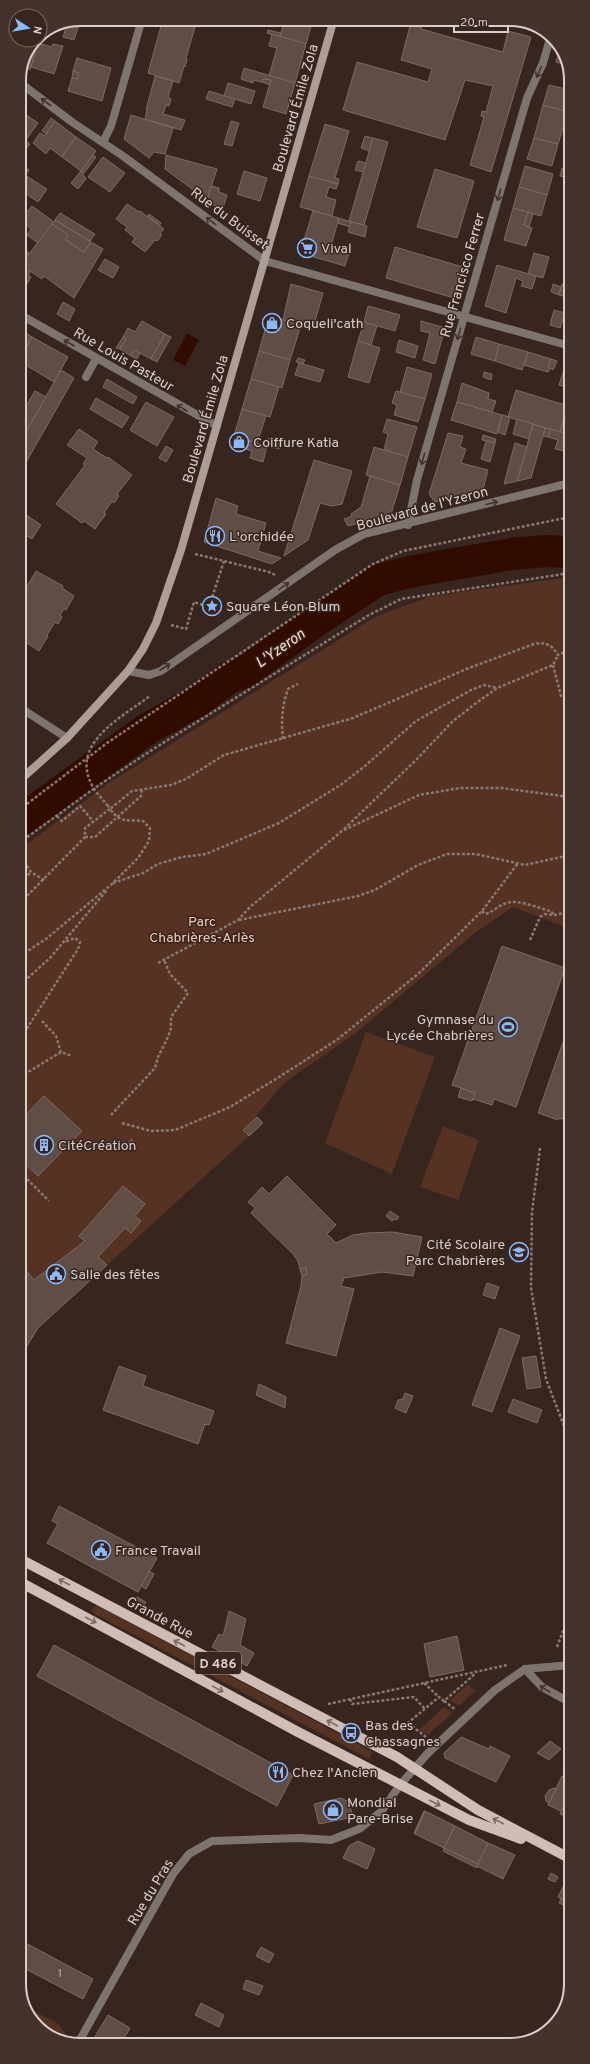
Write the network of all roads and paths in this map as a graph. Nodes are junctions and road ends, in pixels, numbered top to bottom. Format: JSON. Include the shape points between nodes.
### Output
{"nodes":[{"id":1,"x":140,"y":26,"type":"edge"},
{"id":2,"x":332,"y":26,"type":"edge"},
{"id":3,"x":549,"y":42,"type":"edge"},
{"id":4,"x":26,"y":87,"type":"edge"},
{"id":5,"x":103,"y":142,"type":"junction"},
{"id":6,"x":265,"y":261,"type":"junction"},
{"id":7,"x":464,"y":316,"type":"junction"},
{"id":8,"x":26,"y":318,"type":"edge"},
{"id":9,"x":564,"y":344,"type":"edge"},
{"id":10,"x":96,"y":359,"type":"junction"},
{"id":11,"x":86,"y":377,"type":"dead end"},
{"id":12,"x":217,"y":426,"type":"junction"},
{"id":13,"x":564,"y":485,"type":"edge"},
{"id":14,"x":564,"y":518,"type":"edge"},
{"id":15,"x":408,"y":524,"type":"junction"},
{"id":16,"x":195,"y":554,"type":"dead end"},
{"id":17,"x":224,"y":562,"type":"junction"},
{"id":18,"x":564,"y":574,"type":"edge"},
{"id":19,"x":275,"y":575,"type":"dead end"},
{"id":20,"x":171,"y":625,"type":"dead end"},
{"id":21,"x":564,"y":652,"type":"edge"},
{"id":22,"x":558,"y":654,"type":"junction"},
{"id":23,"x":553,"y":665,"type":"junction"},
{"id":24,"x":128,"y":671,"type":"junction"},
{"id":25,"x":298,"y":684,"type":"dead end"},
{"id":26,"x":497,"y":688,"type":"junction"},
{"id":27,"x":150,"y":696,"type":"dead end"},
{"id":28,"x":564,"y":698,"type":"edge"},
{"id":29,"x":26,"y":712,"type":"edge"},
{"id":30,"x":67,"y":738,"type":"junction"},
{"id":31,"x":283,"y":739,"type":"junction"},
{"id":32,"x":26,"y":775,"type":"edge"},
{"id":33,"x":142,"y":790,"type":"junction"},
{"id":34,"x":564,"y":796,"type":"edge"},
{"id":35,"x":26,"y":805,"type":"edge"},
{"id":36,"x":109,"y":808,"type":"junction"},
{"id":37,"x":57,"y":816,"type":"junction"},
{"id":38,"x":118,"y":818,"type":"junction"},
{"id":39,"x":93,"y":821,"type":"junction"},
{"id":40,"x":342,"y":831,"type":"junction"},
{"id":41,"x":85,"y":837,"type":"junction"},
{"id":42,"x":26,"y":839,"type":"edge"},
{"id":43,"x":564,"y":856,"type":"edge"},
{"id":44,"x":518,"y":864,"type":"junction"},
{"id":45,"x":26,"y":865,"type":"edge"},
{"id":46,"x":31,"y":872,"type":"junction"},
{"id":47,"x":26,"y":877,"type":"edge"},
{"id":48,"x":44,"y":880,"type":"junction"},
{"id":49,"x":112,"y":884,"type":"junction"},
{"id":50,"x":26,"y":897,"type":"edge"},
{"id":51,"x":482,"y":911,"type":"junction"},
{"id":52,"x":564,"y":912,"type":"edge"},
{"id":53,"x":554,"y":915,"type":"junction"},
{"id":54,"x":238,"y":920,"type":"junction"},
{"id":55,"x":530,"y":940,"type":"dead end"},
{"id":56,"x":64,"y":942,"type":"junction"},
{"id":57,"x":26,"y":952,"type":"edge"},
{"id":58,"x":164,"y":960,"type":"junction"},
{"id":59,"x":158,"y":963,"type":"dead end"},
{"id":60,"x":26,"y":980,"type":"edge"},
{"id":61,"x":42,"y":1021,"type":"dead end"},
{"id":62,"x":26,"y":1030,"type":"edge"},
{"id":63,"x":61,"y":1052,"type":"junction"},
{"id":64,"x":72,"y":1056,"type":"dead end"},
{"id":65,"x":26,"y":1073,"type":"edge"},
{"id":66,"x":111,"y":1115,"type":"dead end"},
{"id":67,"x":122,"y":1123,"type":"dead end"},
{"id":68,"x":540,"y":1148,"type":"dead end"},
{"id":69,"x":26,"y":1178,"type":"edge"},
{"id":70,"x":49,"y":1201,"type":"dead end"},
{"id":71,"x":564,"y":1426,"type":"edge"},
{"id":72,"x":26,"y":1562,"type":"edge"},
{"id":73,"x":26,"y":1585,"type":"edge"},
{"id":74,"x":564,"y":1630,"type":"edge"},
{"id":75,"x":557,"y":1647,"type":"dead end"},
{"id":76,"x":510,"y":1664,"type":"dead end"},
{"id":77,"x":564,"y":1666,"type":"edge"},
{"id":78,"x":525,"y":1669,"type":"junction"},
{"id":79,"x":477,"y":1672,"type":"junction"},
{"id":80,"x":424,"y":1683,"type":"junction"},
{"id":81,"x":439,"y":1697,"type":"junction"},
{"id":82,"x":350,"y":1699,"type":"junction"},
{"id":83,"x":564,"y":1699,"type":"edge"},
{"id":84,"x":444,"y":1701,"type":"junction"},
{"id":85,"x":326,"y":1705,"type":"dead end"},
{"id":86,"x":425,"y":1709,"type":"junction"},
{"id":87,"x":458,"y":1711,"type":"dead end"},
{"id":88,"x":408,"y":1723,"type":"junction"},
{"id":89,"x":401,"y":1731,"type":"dead end"},
{"id":90,"x":428,"y":1738,"type":"dead end"},
{"id":91,"x":415,"y":1768,"type":"junction"},
{"id":92,"x":400,"y":1785,"type":"junction"},
{"id":93,"x":557,"y":1852,"type":"junction"},
{"id":94,"x":564,"y":1856,"type":"edge"},
{"id":95,"x":81,"y":2038,"type":"edge"}],
"edges":[{"from":1,"to":5,"type":"street","via":[[111,126]]},
{"from":2,"to":6,"type":"main road","name":"Boulevard Émile Zola"},
{"from":3,"to":7,"type":"street","name":"Rue Francisco Ferrer","one_way":true,"via":[[543,63],[527,98]]},
{"from":5,"to":4,"type":"street","name":"Rue du Buisset","one_way":true},
{"from":6,"to":5,"type":"street","name":"Rue du Buisset","one_way":true},
{"from":6,"to":7,"type":"street","name":"Rue du Buisset"},
{"from":6,"to":12,"type":"main road","name":"Boulevard Émile Zola"},
{"from":7,"to":9,"type":"street","name":"Rue du Buisset"},
{"from":7,"to":15,"type":"street","name":"Rue Francisco Ferrer","one_way":true,"via":[[417,480]]},
{"from":10,"to":8,"type":"street","name":"Rue Louis Pasteur","one_way":true},
{"from":10,"to":11,"type":"street"},
{"from":12,"to":10,"type":"street","name":"Rue Louis Pasteur","one_way":true},
{"from":12,"to":24,"type":"main road","name":"Boulevard Émile Zola","via":[[159,616],[143,649]]},
{"from":15,"to":13,"type":"street","name":"Boulevard de l'Yzeron","one_way":true},
{"from":14,"to":35,"type":"path","via":[[403,551],[373,564],[108,742]]},
{"from":24,"to":15,"type":"street","name":"Boulevard de l'Yzeron","one_way":true,"via":[[150,674],[161,671],[335,550],[364,534]]},
{"from":16,"to":17,"type":"path"},
{"from":17,"to":19,"type":"path"},
{"from":17,"to":20,"type":"path","via":[[210,607],[194,602],[186,629]]},
{"from":18,"to":37,"type":"path","via":[[402,599],[368,615],[155,748]]},
{"from":21,"to":22,"type":"path"},
{"from":22,"to":23,"type":"path"},
{"from":22,"to":31,"type":"path","via":[[553,647],[544,642],[534,644],[469,668],[353,718]]},
{"from":23,"to":26,"type":"path"},
{"from":23,"to":28,"type":"path","via":[[561,696]]},
{"from":24,"to":30,"type":"main road","name":"Boulevard Émile Zola"},
{"from":25,"to":31,"type":"path","via":[[288,689],[284,701]]},
{"from":26,"to":40,"type":"path","via":[[453,721]]},
{"from":26,"to":49,"type":"path","via":[[484,685],[471,690],[416,721],[342,784],[279,823],[206,854],[158,864],[143,873]]},
{"from":27,"to":36,"type":"path","bridge":true,"via":[[102,732],[90,748],[87,767],[90,780]]},
{"from":29,"to":30,"type":"street"},
{"from":30,"to":32,"type":"main road","name":"Boulevard Émile Zola"},
{"from":31,"to":33,"type":"path","via":[[224,755],[186,779]]},
{"from":33,"to":36,"type":"path","via":[[132,790]]},
{"from":33,"to":38,"type":"path","via":[[141,796]]},
{"from":34,"to":40,"type":"path","via":[[501,788],[460,788],[419,795]]},
{"from":36,"to":38,"type":"path"},
{"from":36,"to":39,"type":"path"},
{"from":37,"to":39,"type":"path","via":[[62,821],[80,806]]},
{"from":37,"to":42,"type":"path"},
{"from":38,"to":41,"type":"path","via":[[95,837]]},
{"from":38,"to":49,"type":"path","via":[[124,821],[142,821],[150,828],[149,841],[138,858]]},
{"from":39,"to":41,"type":"path","via":[[85,828]]},
{"from":40,"to":54,"type":"path","via":[[250,907]]},
{"from":41,"to":48,"type":"path"},
{"from":43,"to":44,"type":"path","via":[[533,864]]},
{"from":44,"to":51,"type":"path"},
{"from":44,"to":54,"type":"path","via":[[476,854],[447,854],[418,865],[375,890],[358,896]]},
{"from":45,"to":46,"type":"path"},
{"from":46,"to":47,"type":"path"},
{"from":46,"to":48,"type":"path"},
{"from":48,"to":50,"type":"path"},
{"from":49,"to":56,"type":"path"},
{"from":49,"to":57,"type":"path","via":[[46,939]]},
{"from":51,"to":53,"type":"path","via":[[485,914],[492,913],[506,903],[515,901],[550,911]]},
{"from":51,"to":67,"type":"path","via":[[418,974],[338,1038],[230,1107],[175,1130],[151,1131]]},
{"from":52,"to":53,"type":"path"},
{"from":53,"to":55,"type":"path","via":[[544,914],[540,917]]},
{"from":54,"to":58,"type":"path"},
{"from":56,"to":60,"type":"path"},
{"from":56,"to":62,"type":"path","via":[[75,938],[80,942]]},
{"from":58,"to":59,"type":"path"},
{"from":58,"to":66,"type":"path","via":[[170,974],[188,993],[171,1017],[171,1028],[155,1068]]},
{"from":61,"to":63,"type":"path","via":[[56,1036]]},
{"from":63,"to":64,"type":"path"},
{"from":63,"to":65,"type":"path"},
{"from":68,"to":71,"type":"path","via":[[532,1212],[531,1288],[546,1379]]},
{"from":69,"to":70,"type":"path"},
{"from":91,"to":72,"type":"main road","name":"Grande Rue","number":"D 486","one_way":true},
{"from":73,"to":92,"type":"main road","number":"D 486","one_way":true},
{"from":74,"to":75,"type":"path"},
{"from":76,"to":79,"type":"path"},
{"from":77,"to":78,"type":"street"},
{"from":83,"to":78,"type":"street","one_way":true,"via":[[542,1687]]},
{"from":78,"to":91,"type":"street","name":"Rue du Pras","via":[[495,1690]]},
{"from":79,"to":80,"type":"path"},
{"from":79,"to":84,"type":"path"},
{"from":80,"to":81,"type":"path"},
{"from":80,"to":82,"type":"path"},
{"from":81,"to":84,"type":"path"},
{"from":81,"to":86,"type":"path"},
{"from":82,"to":85,"type":"path"},
{"from":82,"to":86,"type":"path","via":[[352,1704],[414,1697]]},
{"from":84,"to":87,"type":"path"},
{"from":86,"to":88,"type":"path"},
{"from":88,"to":89,"type":"path"},
{"from":88,"to":90,"type":"path"},
{"from":91,"to":92,"type":"street","name":"Rue du Pras"},
{"from":93,"to":91,"type":"main road","number":"D 486","one_way":true,"via":[[478,1810]]},
{"from":92,"to":93,"type":"main road","number":"D 486","one_way":true,"via":[[469,1820]]},
{"from":92,"to":95,"type":"street","name":"Rue du Pras","via":[[387,1805],[359,1829],[331,1840],[299,1838],[212,1841],[189,1854],[173,1874]]},
{"from":93,"to":94,"type":"main road","number":"D 486"}]}
